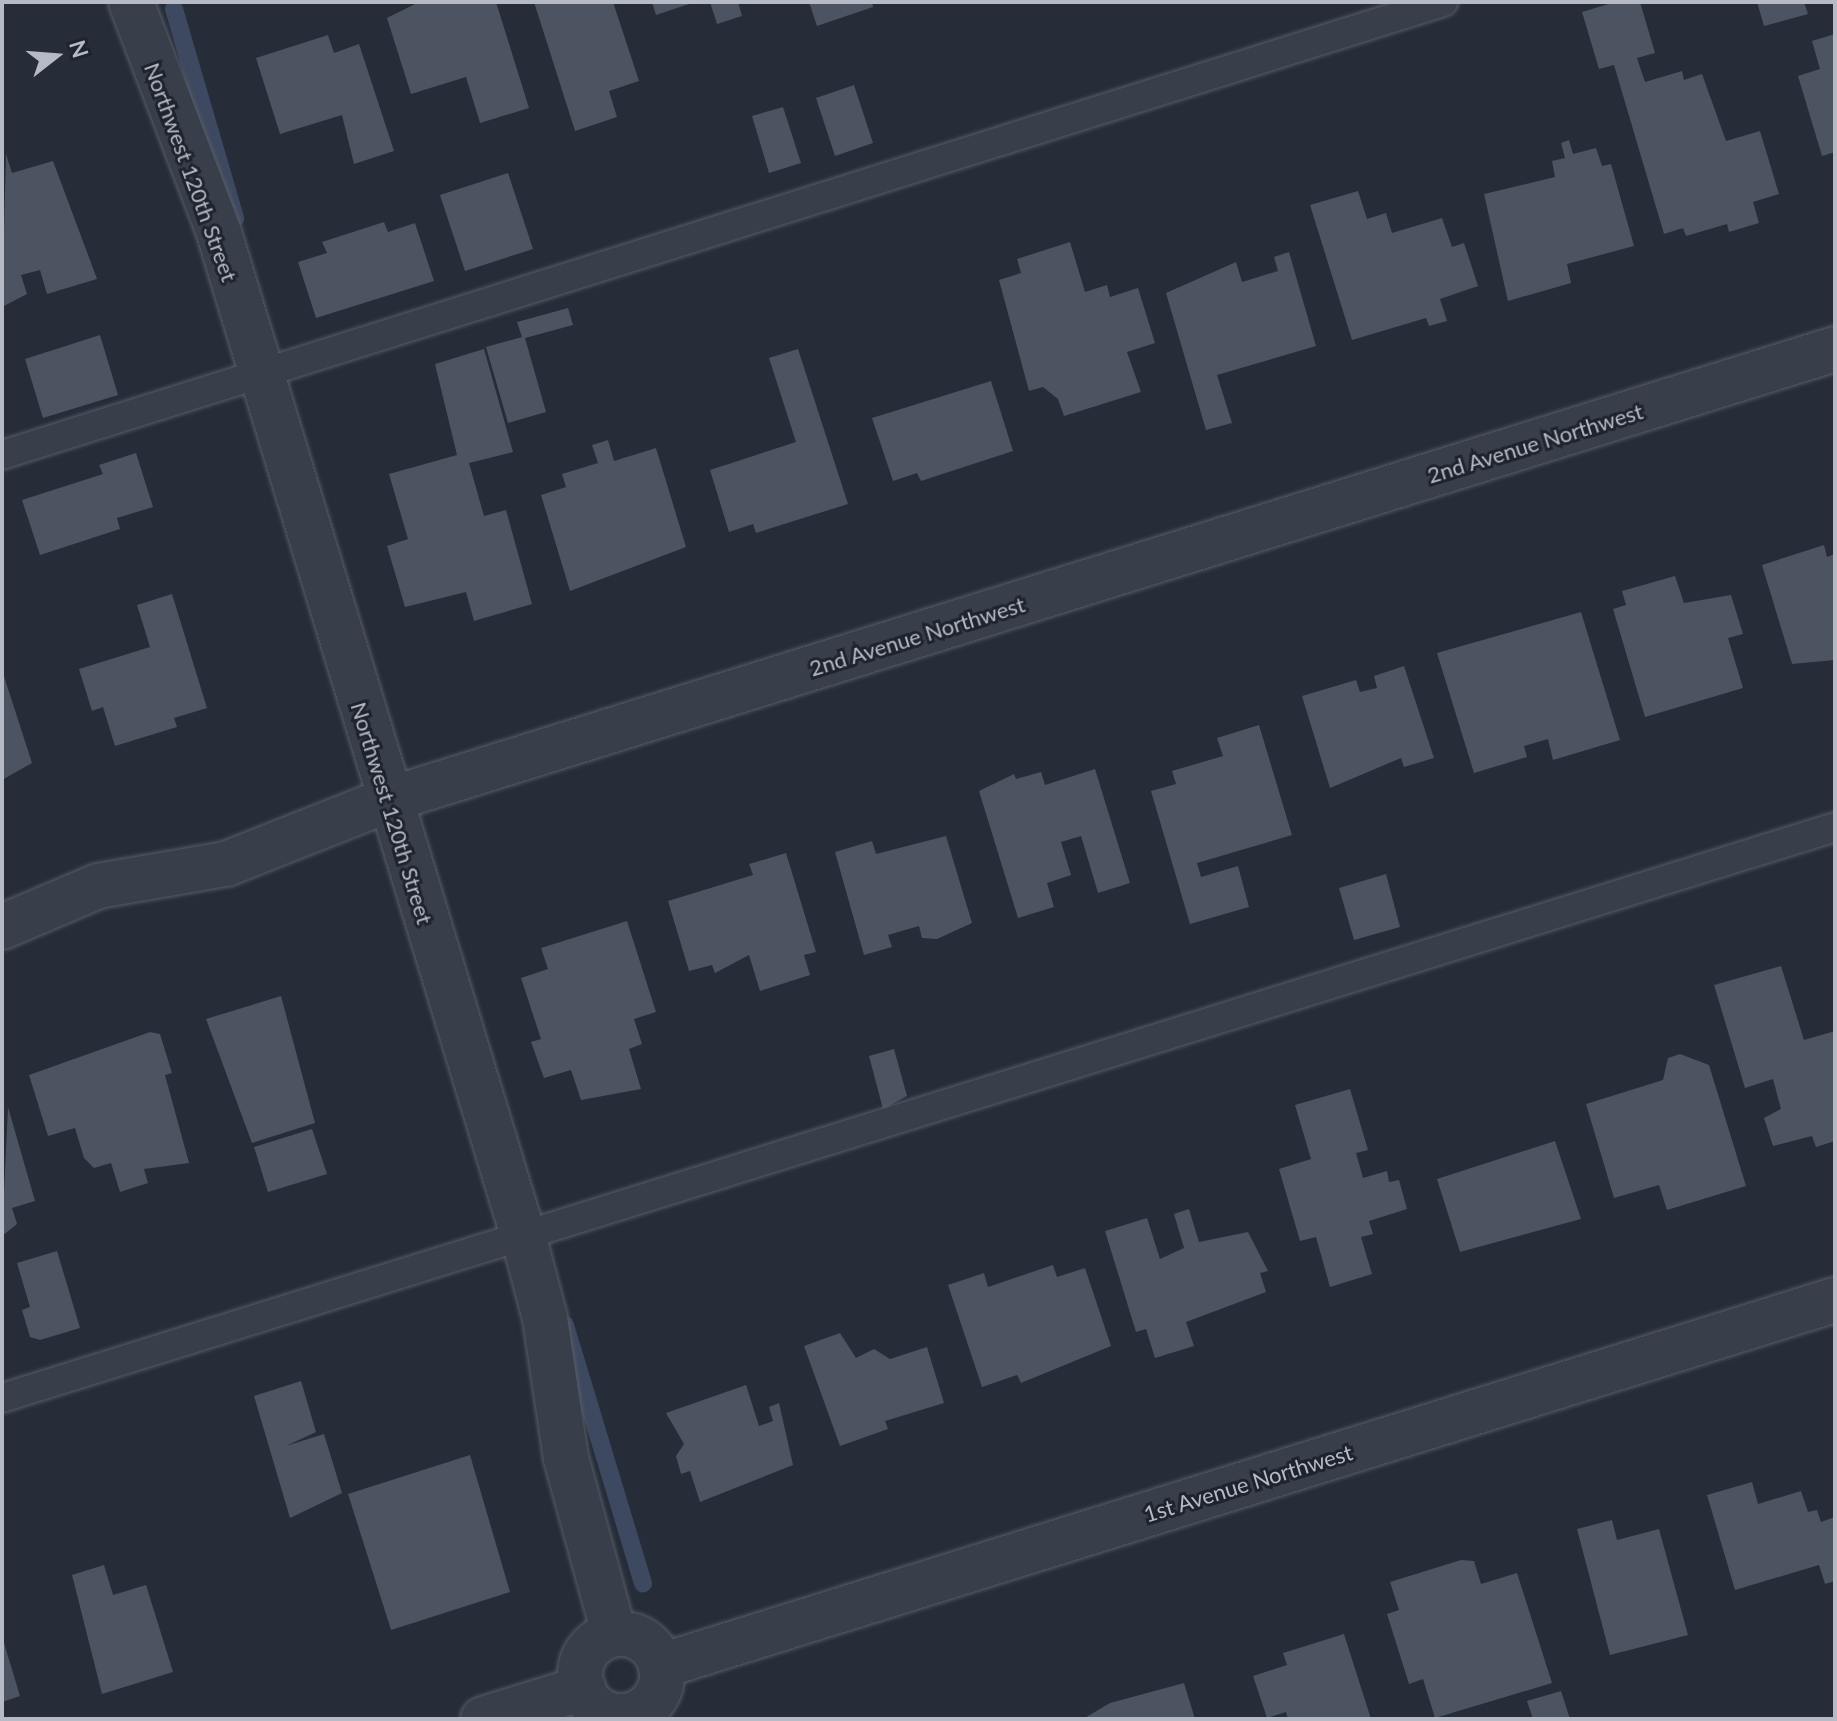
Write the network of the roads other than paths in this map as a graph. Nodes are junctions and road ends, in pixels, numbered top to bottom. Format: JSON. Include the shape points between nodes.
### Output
{"nodes":[{"id":1,"x":131,"y":2,"type":"edge"},
{"id":2,"x":1443,"y":2,"type":"edge"},
{"id":3,"x":1835,"y":349,"type":"edge"},
{"id":4,"x":260,"y":373,"type":"junction"},
{"id":5,"x":2,"y":455,"type":"edge"},
{"id":6,"x":388,"y":800,"type":"junction"},
{"id":7,"x":1835,"y":827,"type":"edge"},
{"id":8,"x":2,"y":927,"type":"edge"},
{"id":9,"x":523,"y":1235,"type":"junction"},
{"id":10,"x":1835,"y":1300,"type":"edge"},
{"id":11,"x":2,"y":1398,"type":"edge"},
{"id":12,"x":614,"y":1634,"type":"junction"},
{"id":13,"x":661,"y":1666,"type":"junction"},
{"id":14,"x":583,"y":1688,"type":"junction"},
{"id":15,"x":638,"y":1716,"type":"edge"},
{"id":16,"x":483,"y":1719,"type":"edge"}],
"edges":[{"from":1,"to":4,"type":"street","name":"Northwest 120th Street","via":[[219,233]]},
{"from":2,"to":4,"type":"lane"},
{"from":3,"to":6,"type":"street","name":"2nd Avenue Northwest"},
{"from":4,"to":5,"type":"lane"},
{"from":4,"to":6,"type":"street","name":"Northwest 120th Street"},
{"from":6,"to":8,"type":"street","name":"2nd Avenue Northwest","via":[[226,864],[98,886]]},
{"from":6,"to":9,"type":"street","name":"Northwest 120th Street"},
{"from":7,"to":9,"type":"lane"},
{"from":9,"to":11,"type":"lane"},
{"from":9,"to":12,"type":"street","name":"Northwest 120th Street","via":[[545,1318],[566,1458]]},
{"from":10,"to":13,"type":"street","name":"1st Avenue Northwest"},
{"from":12,"to":13,"type":"street","via":[[645,1641]]},
{"from":12,"to":14,"type":"street","via":[[587,1653]]},
{"from":13,"to":15,"type":"street","via":[[660,1689]]},
{"from":14,"to":15,"type":"street","via":[[602,1711]]},
{"from":14,"to":16,"type":"street"}]}
